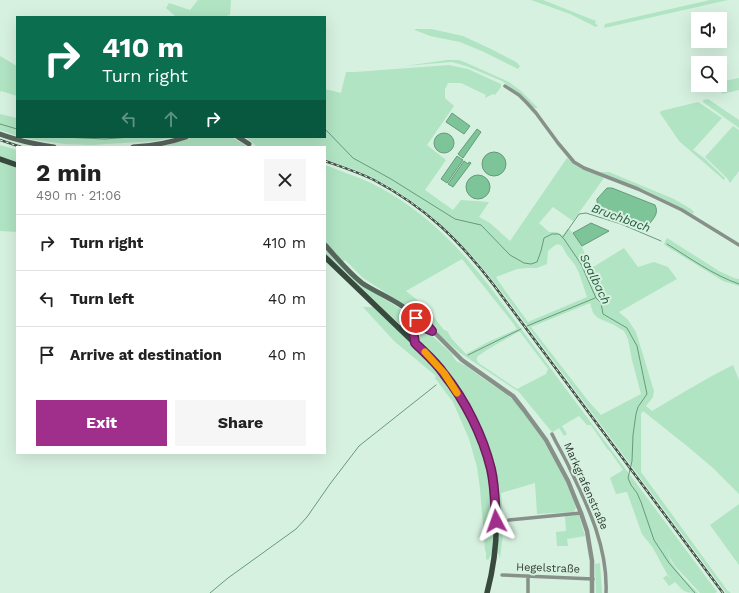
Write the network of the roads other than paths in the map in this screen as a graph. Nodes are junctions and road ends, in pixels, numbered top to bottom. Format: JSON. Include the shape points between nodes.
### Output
{"nodes":[{"id":1,"x":505,"y":86,"type":"dead end"},
{"id":2,"x":0,"y":134,"type":"edge"},
{"id":3,"x":183,"y":138,"type":"edge"},
{"id":4,"x":240,"y":138,"type":"edge"},
{"id":5,"x":249,"y":144,"type":"dead end"},
{"id":6,"x":48,"y":146,"type":"edge"},
{"id":7,"x":141,"y":146,"type":"edge"},
{"id":8,"x":0,"y":159,"type":"edge"},
{"id":9,"x":16,"y":165,"type":"edge"},
{"id":10,"x":739,"y":245,"type":"edge"},
{"id":11,"x":326,"y":246,"type":"edge"},
{"id":12,"x":326,"y":258,"type":"edge"},
{"id":13,"x":411,"y":316,"type":"junction"},
{"id":14,"x":412,"y":324,"type":"junction"},
{"id":15,"x":400,"y":328,"type":"junction"},
{"id":16,"x":432,"y":331,"type":"junction"},
{"id":17,"x":405,"y":333,"type":"junction"},
{"id":18,"x":415,"y":343,"type":"junction"},
{"id":19,"x":552,"y":434,"type":"dead end"},
{"id":20,"x":581,"y":513,"type":"junction"},
{"id":21,"x":509,"y":520,"type":"dead end"},
{"id":22,"x":502,"y":575,"type":"dead end"},
{"id":23,"x":528,"y":576,"type":"junction"},
{"id":24,"x":593,"y":579,"type":"junction"},
{"id":25,"x":487,"y":593,"type":"edge"},
{"id":26,"x":528,"y":593,"type":"edge"},
{"id":27,"x":592,"y":593,"type":"edge"},
{"id":28,"x":606,"y":593,"type":"edge"}],
"edges":[{"from":1,"to":10,"type":"street","via":[[527,103],[574,162],[682,210]]},
{"from":2,"to":6,"type":"main road"},
{"from":3,"to":7,"type":"main road"},
{"from":4,"to":5,"type":"main road"},
{"from":8,"to":9,"type":"main road"},
{"from":11,"to":13,"type":"main road","via":[[353,275],[407,310]]},
{"from":12,"to":15,"type":"main road"},
{"from":13,"to":14,"type":"main road"},
{"from":13,"to":15,"type":"main road"},
{"from":13,"to":16,"type":"street","name":"Markgrafenstraße","via":[[425,323]]},
{"from":14,"to":16,"type":"street"},
{"from":14,"to":17,"type":"main road"},
{"from":14,"to":18,"type":"main road"},
{"from":15,"to":17,"type":"main road"},
{"from":16,"to":20,"type":"street","name":"Markgrafenstraße","via":[[462,360],[513,396],[546,440],[568,481]]},
{"from":17,"to":18,"type":"main road"},
{"from":18,"to":25,"type":"main road","via":[[452,384],[474,425],[491,470],[496,521],[494,560]]},
{"from":19,"to":28,"type":"street","name":"Markgrafenstraße","via":[[581,492],[596,530],[603,556]]},
{"from":20,"to":21,"type":"street"},
{"from":20,"to":24,"type":"street","name":"Markgrafenstraße","via":[[588,532]]},
{"from":22,"to":23,"type":"street","name":"Hegelstraße"},
{"from":23,"to":24,"type":"street","name":"Hegelstraße"},
{"from":23,"to":26,"type":"street"},
{"from":24,"to":27,"type":"street","name":"Markgrafenstraße"}]}
